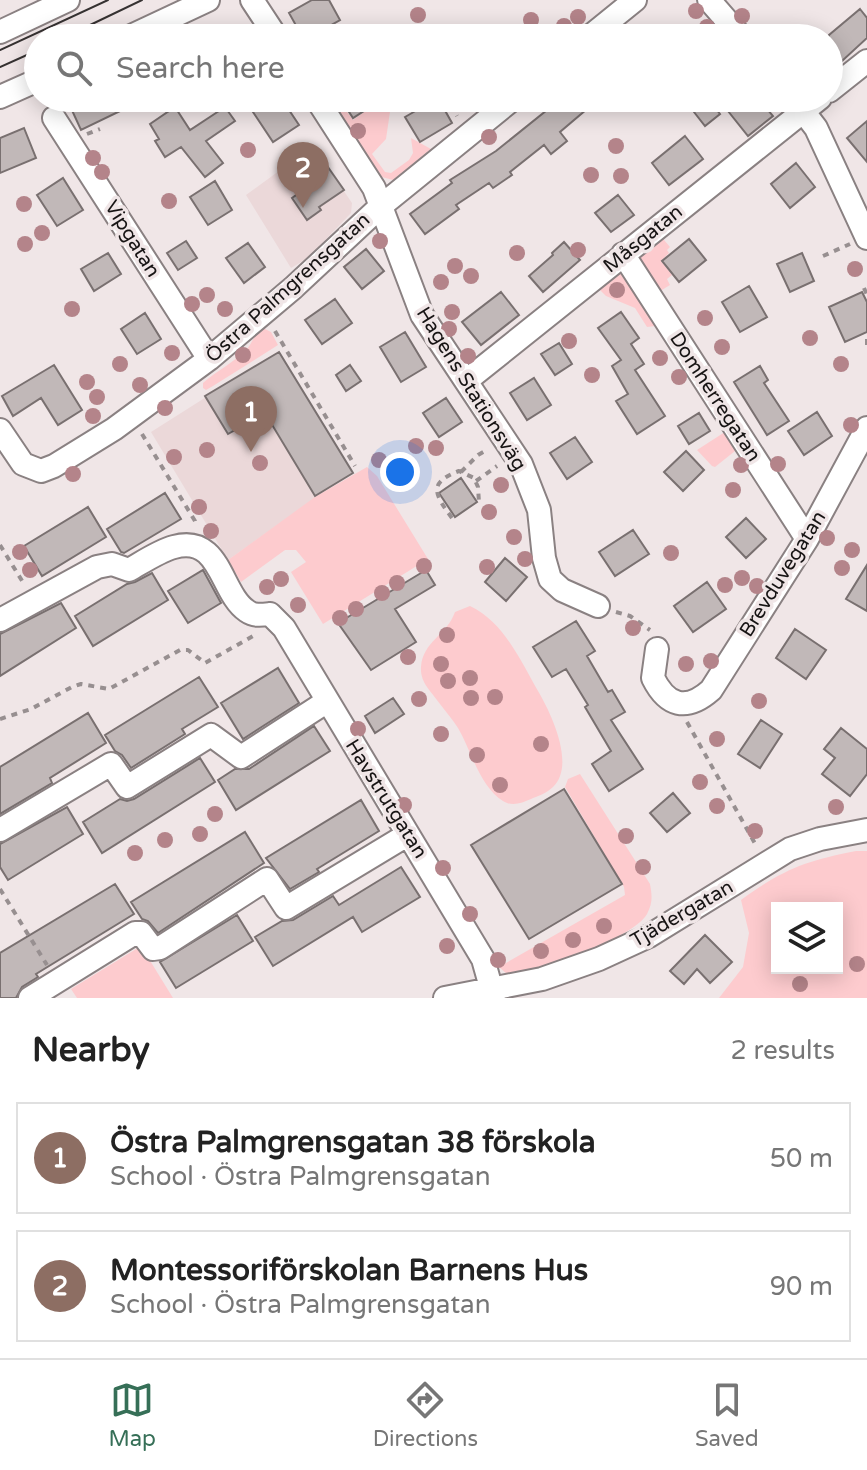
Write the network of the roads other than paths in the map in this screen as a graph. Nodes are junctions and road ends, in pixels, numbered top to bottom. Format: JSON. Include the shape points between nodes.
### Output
{"nodes":[{"id":1,"x":68,"y":0,"type":"edge"},
{"id":2,"x":208,"y":0,"type":"edge"},
{"id":3,"x":252,"y":0,"type":"edge"},
{"id":4,"x":635,"y":0,"type":"edge"},
{"id":5,"x":709,"y":0,"type":"edge"},
{"id":6,"x":157,"y":24,"type":"edge"},
{"id":7,"x":268,"y":24,"type":"edge"},
{"id":8,"x":605,"y":24,"type":"edge"},
{"id":9,"x":730,"y":24,"type":"edge"},
{"id":10,"x":0,"y":32,"type":"edge"},
{"id":11,"x":867,"y":61,"type":"edge"},
{"id":12,"x":843,"y":80,"type":"edge"},
{"id":13,"x":24,"y":86,"type":"edge"},
{"id":14,"x":0,"y":97,"type":"edge"},
{"id":15,"x":325,"y":112,"type":"edge"},
{"id":16,"x":497,"y":112,"type":"edge"},
{"id":17,"x":793,"y":112,"type":"edge"},
{"id":18,"x":809,"y":112,"type":"edge"},
{"id":19,"x":54,"y":118,"type":"dead end"},
{"id":20,"x":381,"y":206,"type":"junction"},
{"id":21,"x":867,"y":237,"type":"edge"},
{"id":22,"x":623,"y":254,"type":"junction"},
{"id":23,"x":209,"y":359,"type":"junction"},
{"id":24,"x":466,"y":381,"type":"junction"},
{"id":25,"x":867,"y":428,"type":"edge"},
{"id":26,"x":0,"y":430,"type":"edge"},
{"id":27,"x":9,"y":465,"type":"edge"},
{"id":28,"x":807,"y":539,"type":"junction"},
{"id":29,"x":598,"y":606,"type":"road end"},
{"id":30,"x":0,"y":620,"type":"edge"},
{"id":31,"x":657,"y":649,"type":"road end"},
{"id":32,"x":326,"y":702,"type":"junction"},
{"id":33,"x":0,"y":830,"type":"edge"},
{"id":34,"x":867,"y":830,"type":"edge"},
{"id":35,"x":407,"y":835,"type":"junction"},
{"id":36,"x":493,"y":993,"type":"edge"},
{"id":37,"x":30,"y":998,"type":"edge"},
{"id":38,"x":445,"y":998,"type":"edge"}],
"edges":[{"from":1,"to":10,"type":"street"},
{"from":2,"to":6,"type":"street"},
{"from":3,"to":7,"type":"street"},
{"from":4,"to":8,"type":"street"},
{"from":5,"to":9,"type":"street"},
{"from":11,"to":12,"type":"street"},
{"from":13,"to":14,"type":"street"},
{"from":15,"to":20,"type":"street","name":"Hagens Stationsväg"},
{"from":16,"to":20,"type":"street","name":"Östra Palmgrensgatan"},
{"from":17,"to":22,"type":"street","name":"Måsgatan"},
{"from":18,"to":21,"type":"street"},
{"from":19,"to":23,"type":"street","name":"Vipgatan"},
{"from":20,"to":23,"type":"street","name":"Östra Palmgrensgatan"},
{"from":20,"to":24,"type":"street","name":"Hagens Stationsväg","via":[[422,315]]},
{"from":22,"to":24,"type":"street","name":"Måsgatan"},
{"from":22,"to":28,"type":"street","name":"Domherregatan"},
{"from":23,"to":27,"type":"street","name":"Östra Palmgrensgatan","via":[[54,466],[41,471]]},
{"from":24,"to":29,"type":"street","name":"Hagens Stationsväg","via":[[504,450],[521,464],[539,510],[550,579]]},
{"from":25,"to":28,"type":"street","name":"Brevduvegatan"},
{"from":26,"to":27,"type":"street"},
{"from":28,"to":31,"type":"street","name":"Brevduvegatan","via":[[702,698],[683,704],[666,698],[653,678]]},
{"from":30,"to":32,"type":"street","name":"Havstrutgatan","via":[[97,567],[112,564],[129,570],[173,547],[190,545],[211,556],[244,609],[270,614],[284,628]]},
{"from":32,"to":33,"type":"street","via":[[241,757],[211,735],[127,787],[111,764]]},
{"from":32,"to":35,"type":"street","name":"Havstrutgatan"},
{"from":34,"to":36,"type":"street","name":"Tjädergatan","via":[[790,849],[649,936],[599,959]]},
{"from":35,"to":36,"type":"street","name":"Havstrutgatan","via":[[483,959]]},
{"from":35,"to":37,"type":"street","via":[[286,908],[267,879],[160,948],[153,949],[135,933]]},
{"from":36,"to":38,"type":"street","name":"Tjädergatan"}]}
